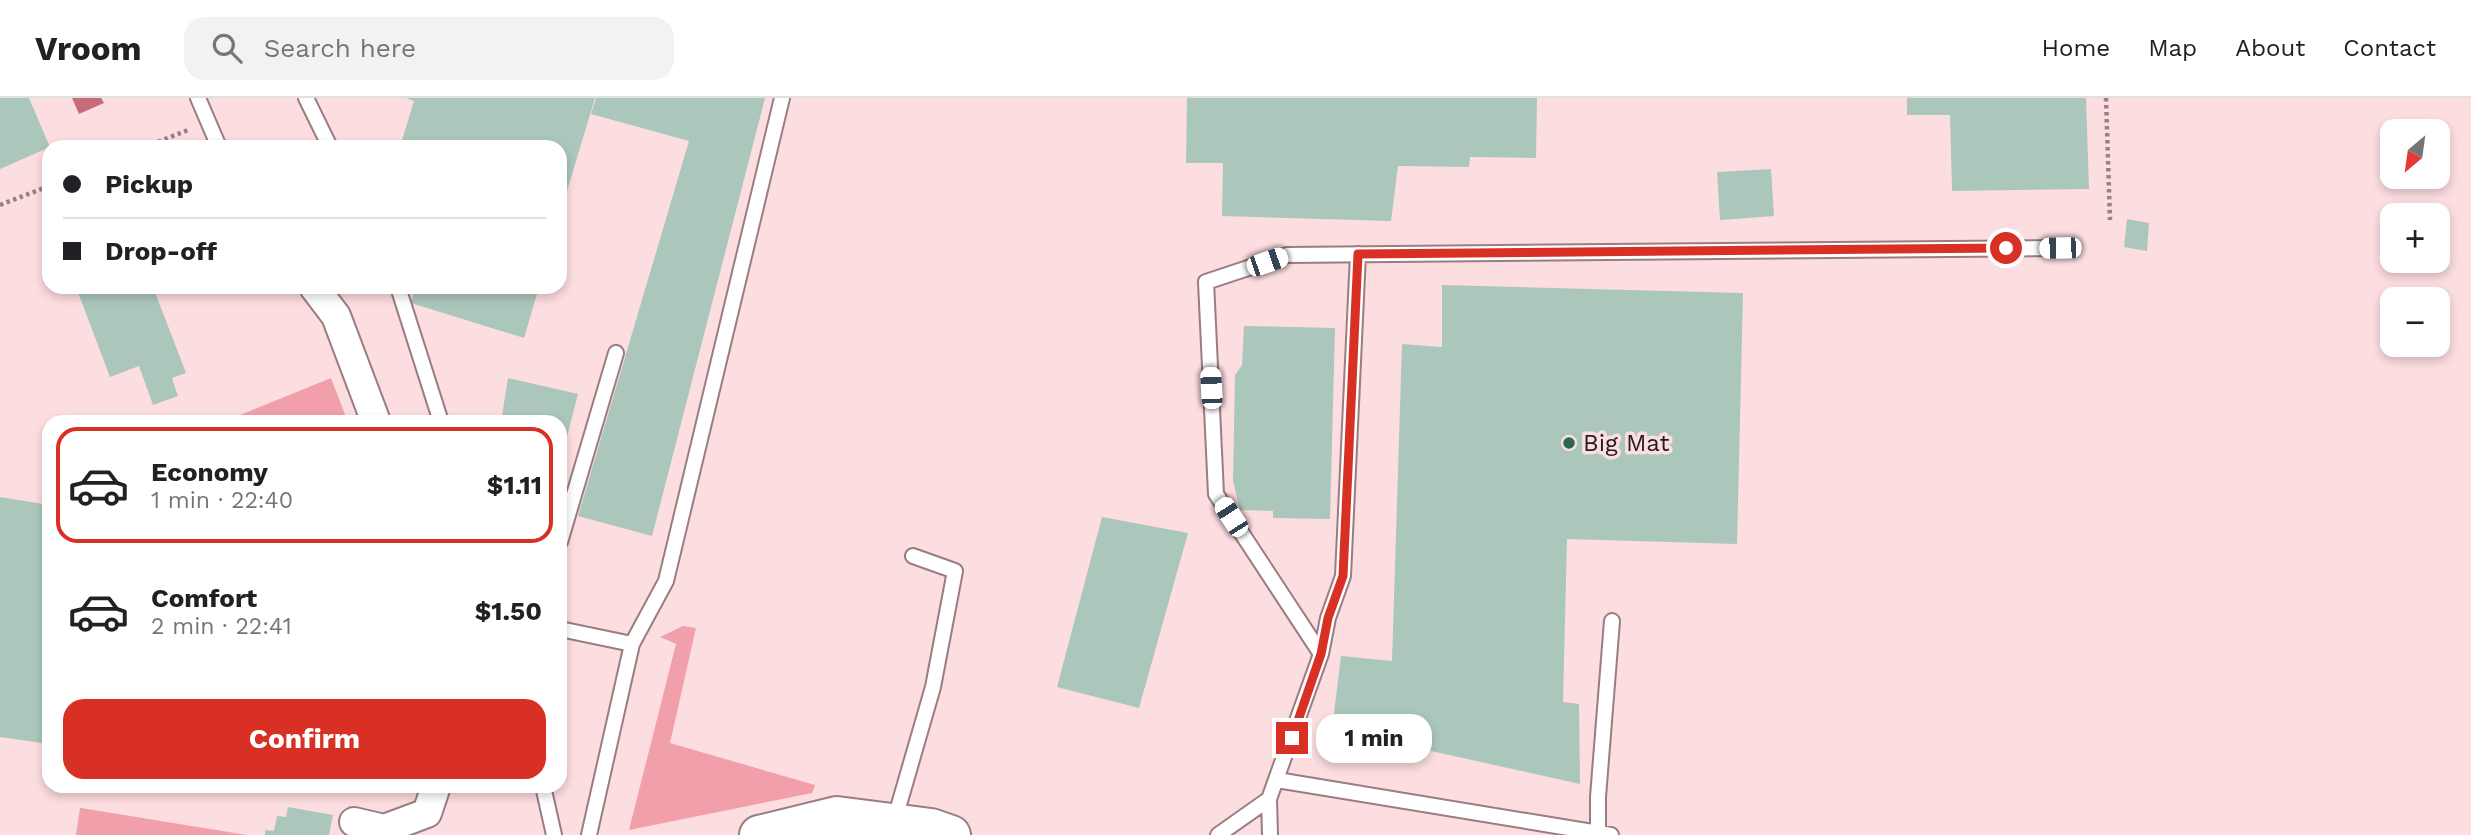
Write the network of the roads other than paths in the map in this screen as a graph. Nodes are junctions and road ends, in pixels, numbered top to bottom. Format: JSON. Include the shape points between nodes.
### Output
{"nodes":[{"id":1,"x":198,"y":98,"type":"edge"},
{"id":2,"x":306,"y":98,"type":"edge"},
{"id":3,"x":782,"y":98,"type":"edge"},
{"id":4,"x":216,"y":140,"type":"edge"},
{"id":5,"x":327,"y":140,"type":"edge"},
{"id":6,"x":2060,"y":248,"type":"dead end"},
{"id":7,"x":1358,"y":254,"type":"junction"},
{"id":8,"x":319,"y":294,"type":"edge"},
{"id":9,"x":400,"y":294,"type":"edge"},
{"id":10,"x":616,"y":354,"type":"dead end"},
{"id":11,"x":373,"y":415,"type":"edge"},
{"id":12,"x":440,"y":415,"type":"edge"},
{"id":13,"x":567,"y":518,"type":"edge"},
{"id":14,"x":914,"y":556,"type":"dead end"},
{"id":15,"x":1612,"y":621,"type":"dead end"},
{"id":16,"x":567,"y":630,"type":"edge"},
{"id":17,"x":632,"y":644,"type":"junction"},
{"id":18,"x":1321,"y":654,"type":"junction"},
{"id":19,"x":1277,"y":780,"type":"junction"},
{"id":20,"x":434,"y":793,"type":"edge"},
{"id":21,"x":545,"y":793,"type":"edge"},
{"id":22,"x":1269,"y":799,"type":"junction"},
{"id":23,"x":354,"y":822,"type":"dead end"},
{"id":24,"x":894,"y":824,"type":"junction"},
{"id":25,"x":1605,"y":834,"type":"edge"},
{"id":26,"x":554,"y":835,"type":"edge"},
{"id":27,"x":589,"y":835,"type":"edge"},
{"id":28,"x":759,"y":835,"type":"edge"},
{"id":29,"x":951,"y":835,"type":"edge"},
{"id":30,"x":1218,"y":835,"type":"edge"},
{"id":31,"x":1270,"y":835,"type":"edge"}],
"edges":[{"from":1,"to":4,"type":"lane"},
{"from":2,"to":5,"type":"lane"},
{"from":3,"to":17,"type":"lane","via":[[666,581]]},
{"from":6,"to":7,"type":"lane"},
{"from":7,"to":18,"type":"lane","via":[[1343,576]]},
{"from":7,"to":18,"type":"lane","via":[[1287,255],[1206,282],[1216,494]]},
{"from":8,"to":11,"type":"street","via":[[336,316]]},
{"from":9,"to":12,"type":"lane"},
{"from":10,"to":13,"type":"lane"},
{"from":14,"to":24,"type":"lane","via":[[955,570],[933,687]]},
{"from":15,"to":25,"type":"lane","via":[[1598,797]]},
{"from":16,"to":17,"type":"lane"},
{"from":17,"to":27,"type":"lane"},
{"from":18,"to":19,"type":"lane"},
{"from":19,"to":22,"type":"lane"},
{"from":19,"to":25,"type":"lane"},
{"from":20,"to":23,"type":"street","via":[[427,813],[384,830]]},
{"from":21,"to":26,"type":"lane"},
{"from":22,"to":30,"type":"lane"},
{"from":22,"to":31,"type":"lane"},
{"from":24,"to":28,"type":"main road","via":[[837,816]]},
{"from":24,"to":29,"type":"main road"}]}
